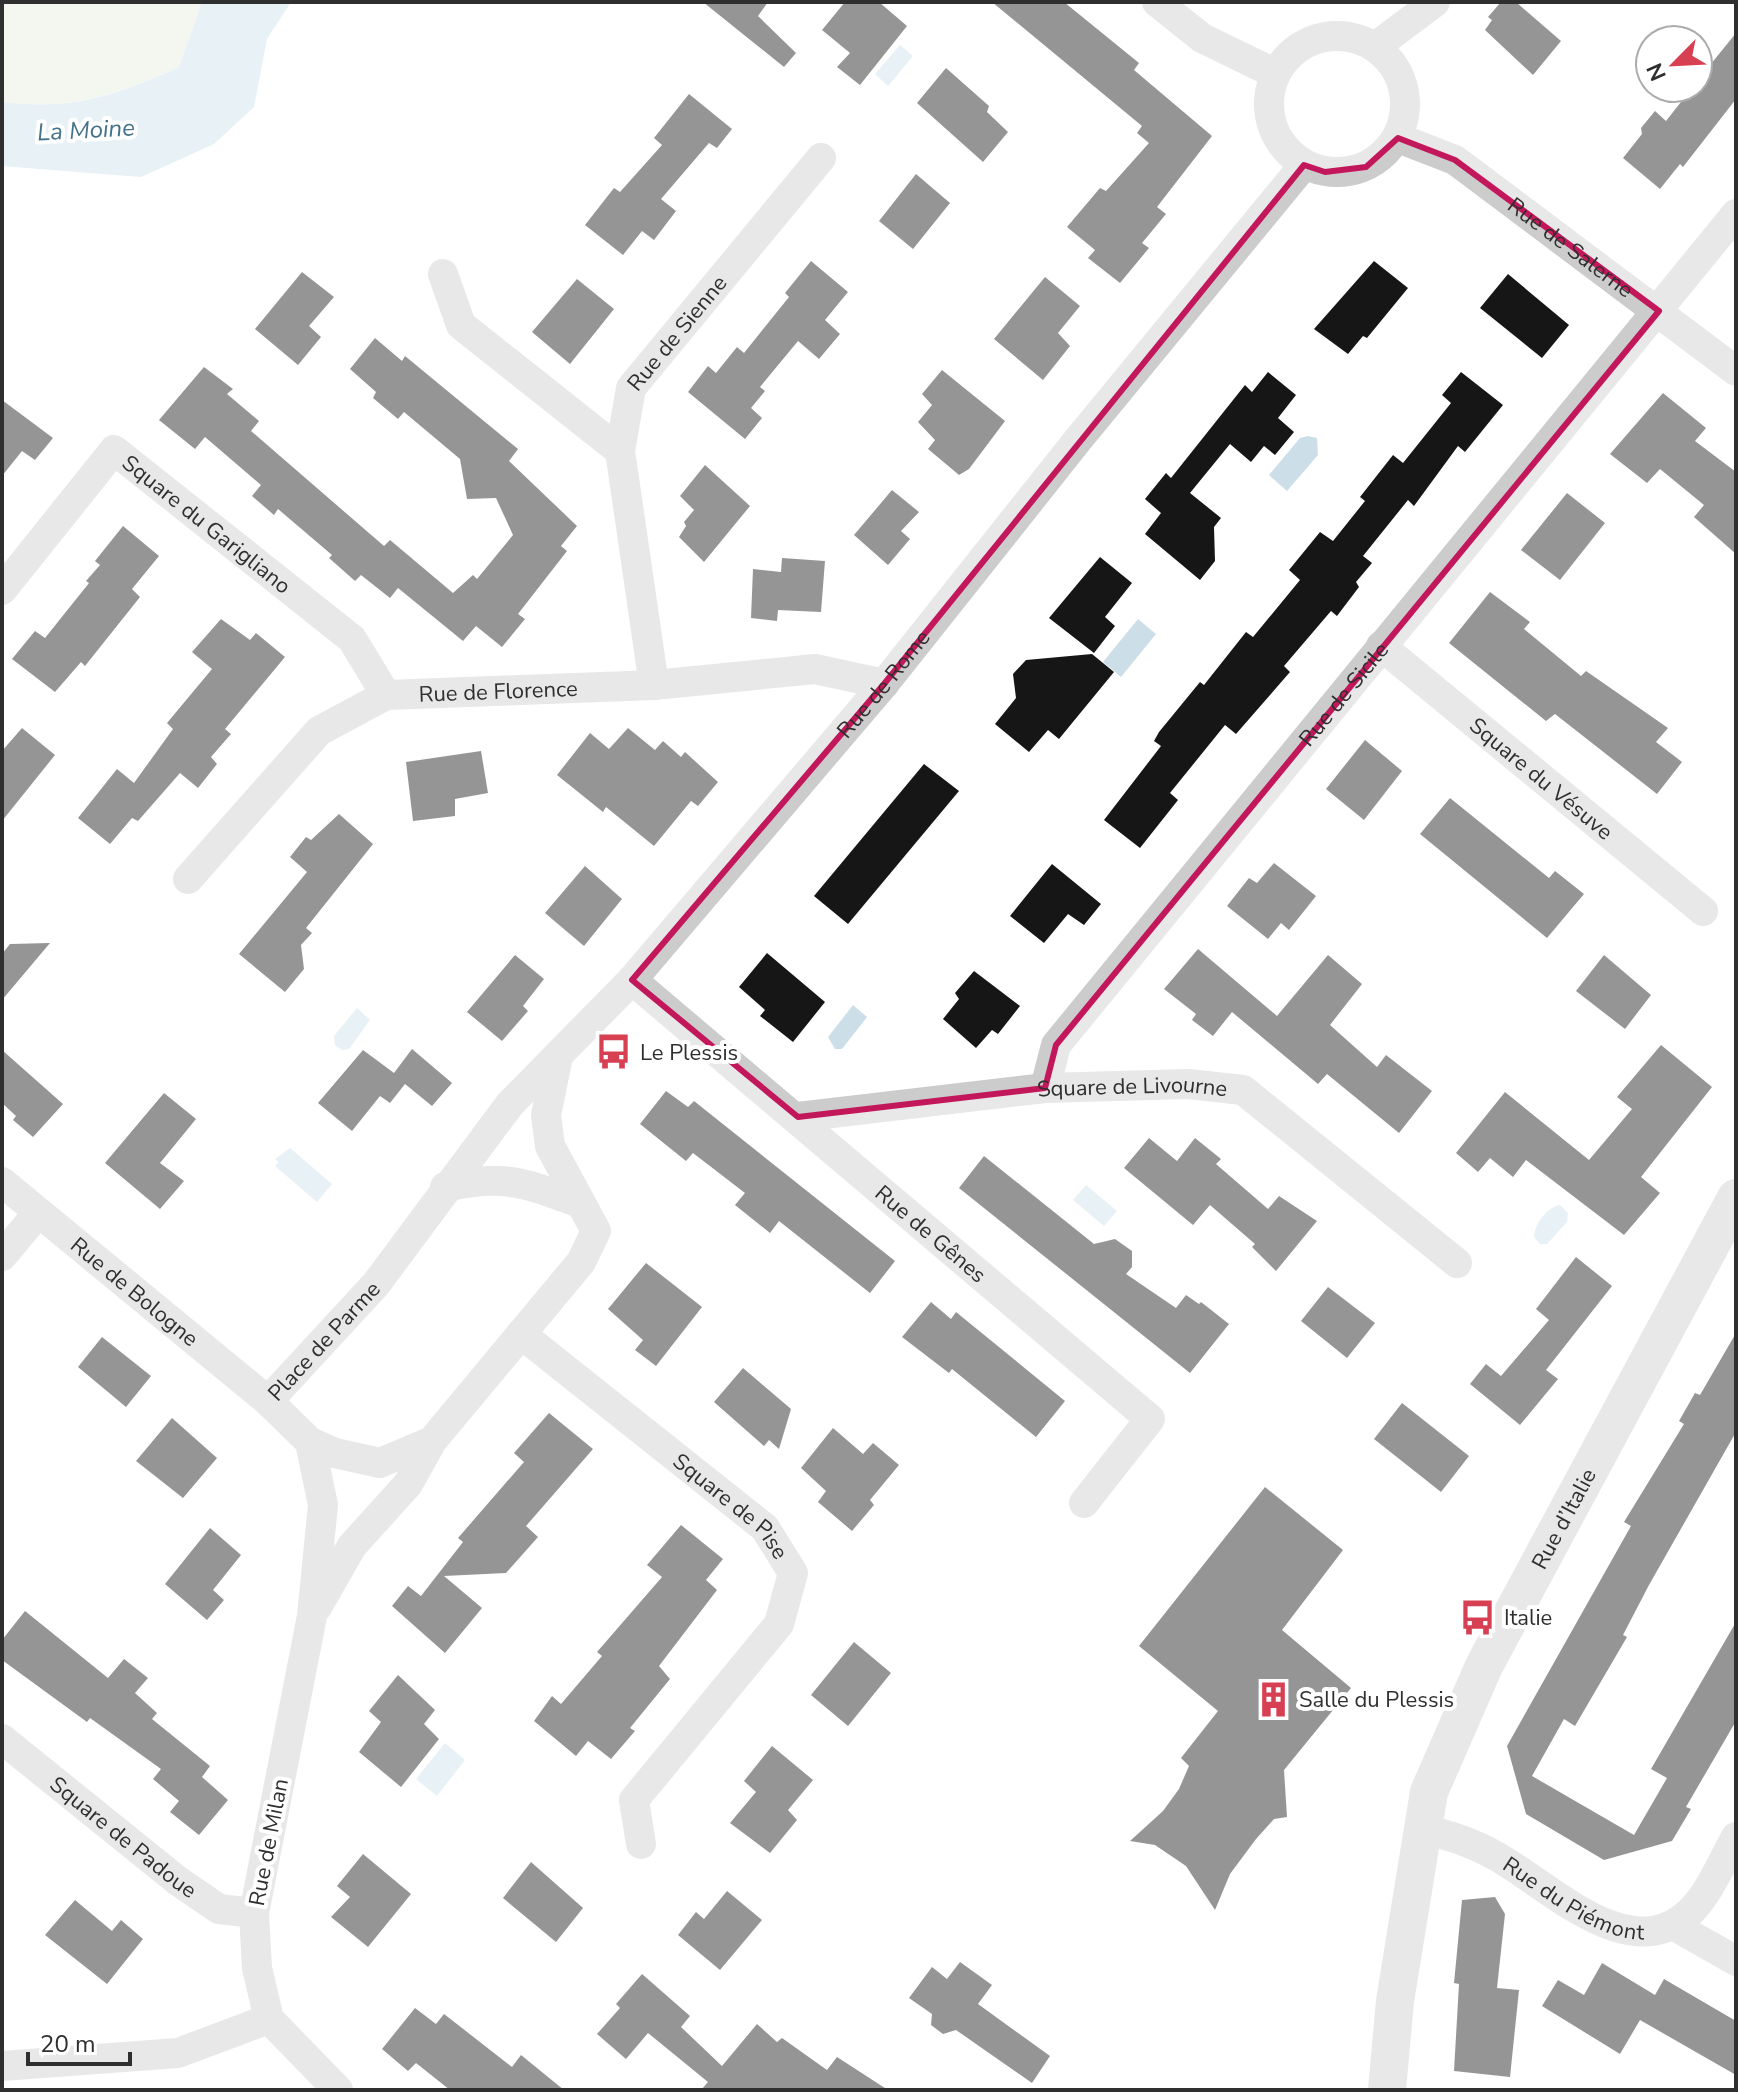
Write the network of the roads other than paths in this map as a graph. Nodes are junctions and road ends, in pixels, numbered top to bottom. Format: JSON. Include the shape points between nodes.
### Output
{"nodes":[{"id":1,"x":1157,"y":2,"type":"edge"},
{"id":2,"x":1435,"y":2,"type":"edge"},
{"id":3,"x":1375,"y":47,"type":"junction"},
{"id":4,"x":1276,"y":74,"type":"junction"},
{"id":5,"x":1398,"y":138,"type":"junction"},
{"id":6,"x":821,"y":158,"type":"dead end"},
{"id":7,"x":1304,"y":165,"type":"junction"},
{"id":8,"x":1736,"y":214,"type":"edge"},
{"id":9,"x":443,"y":274,"type":"dead end"},
{"id":10,"x":1659,"y":311,"type":"junction"},
{"id":11,"x":1736,"y":371,"type":"edge"},
{"id":12,"x":620,"y":451,"type":"junction"},
{"id":13,"x":2,"y":590,"type":"edge"},
{"id":14,"x":1381,"y":646,"type":"junction"},
{"id":15,"x":884,"y":684,"type":"junction"},
{"id":16,"x":654,"y":685,"type":"junction"},
{"id":17,"x":386,"y":695,"type":"junction"},
{"id":18,"x":188,"y":879,"type":"dead end"},
{"id":19,"x":1703,"y":911,"type":"dead end"},
{"id":20,"x":632,"y":980,"type":"junction"},
{"id":21,"x":558,"y":1056,"type":"junction"},
{"id":22,"x":1045,"y":1088,"type":"junction"},
{"id":23,"x":798,"y":1117,"type":"junction"},
{"id":24,"x":2,"y":1182,"type":"edge"},
{"id":25,"x":445,"y":1187,"type":"junction"},
{"id":26,"x":1736,"y":1198,"type":"edge"},
{"id":27,"x":577,"y":1202,"type":"junction"},
{"id":28,"x":38,"y":1213,"type":"junction"},
{"id":29,"x":2,"y":1256,"type":"edge"},
{"id":30,"x":1457,"y":1263,"type":"dead end"},
{"id":31,"x":521,"y":1334,"type":"junction"},
{"id":32,"x":268,"y":1401,"type":"junction"},
{"id":33,"x":432,"y":1441,"type":"junction"},
{"id":34,"x":310,"y":1442,"type":"junction"},
{"id":35,"x":1084,"y":1503,"type":"dead end"},
{"id":36,"x":312,"y":1616,"type":"junction"},
{"id":37,"x":2,"y":1739,"type":"edge"},
{"id":38,"x":1421,"y":1829,"type":"junction"},
{"id":39,"x":1736,"y":1837,"type":"edge"},
{"id":40,"x":641,"y":1844,"type":"dead end"},
{"id":41,"x":254,"y":1913,"type":"junction"},
{"id":42,"x":1673,"y":1925,"type":"junction"},
{"id":43,"x":1736,"y":1961,"type":"edge"},
{"id":44,"x":269,"y":2019,"type":"junction"},
{"id":45,"x":2,"y":2066,"type":"edge"},
{"id":46,"x":338,"y":2090,"type":"edge"},
{"id":47,"x":1387,"y":2090,"type":"edge"}],
"edges":[{"from":1,"to":4,"type":"street","via":[[1202,38]]},
{"from":2,"to":3,"type":"street"},
{"from":3,"to":4,"type":"street","via":[[1342,37],[1308,42]]},
{"from":3,"to":5,"type":"street","via":[[1391,61],[1403,88],[1405,118]]},
{"from":4,"to":7,"type":"street","via":[[1270,94],[1273,125],[1288,152]]},
{"from":5,"to":7,"type":"street","via":[[1385,155],[1356,170],[1325,172]]},
{"from":5,"to":10,"type":"street","name":"Rue de Salerne","via":[[1455,160]]},
{"from":6,"to":12,"type":"street","name":"Rue de Sienne","via":[[631,388]]},
{"from":7,"to":15,"type":"street","name":"Rue de Rome"},
{"from":8,"to":10,"type":"street","name":"Rue de Sicile"},
{"from":9,"to":12,"type":"street","via":[[461,325]]},
{"from":10,"to":11,"type":"street","name":"Rue de Salerne"},
{"from":10,"to":14,"type":"street","name":"Rue de Sicile"},
{"from":12,"to":16,"type":"street","name":"Rue de Sienne"},
{"from":13,"to":17,"type":"street","name":"Square du Garigliano","via":[[114,450],[352,639]]},
{"from":14,"to":19,"type":"street","name":"Square du Vésuve"},
{"from":14,"to":22,"type":"street","name":"Rue de Sicile","via":[[1056,1045]]},
{"from":15,"to":16,"type":"street","name":"Rue de Florence","via":[[815,669]]},
{"from":15,"to":20,"type":"street","name":"Rue de Rome"},
{"from":16,"to":17,"type":"street","name":"Rue de Florence"},
{"from":17,"to":18,"type":"street","name":"Rue de Florence","via":[[319,731]]},
{"from":20,"to":21,"type":"street","name":"Rue de Rome"},
{"from":20,"to":23,"type":"street","name":"Rue de Gênes"},
{"from":21,"to":25,"type":"street","name":"Rue de Rome","via":[[510,1104]]},
{"from":21,"to":27,"type":"street","name":"Place de Parme","via":[[546,1115],[550,1146]]},
{"from":22,"to":23,"type":"street","name":"Square de Livourne"},
{"from":22,"to":30,"type":"street","name":"Square de Livourne","via":[[1188,1084],[1243,1090]]},
{"from":23,"to":35,"type":"street","name":"Rue de Gênes","via":[[1150,1419]]},
{"from":24,"to":28,"type":"street","name":"Rue de Bologne"},
{"from":25,"to":27,"type":"street","via":[[487,1178],[519,1181]]},
{"from":25,"to":32,"type":"street","name":"Place de Parme","via":[[376,1284]]},
{"from":26,"to":38,"type":"street","name":"Rue d’Italie","via":[[1484,1666],[1429,1792]]},
{"from":27,"to":31,"type":"street","name":"Place de Parme","via":[[596,1231],[581,1262]]},
{"from":28,"to":29,"type":"street"},
{"from":28,"to":32,"type":"street","name":"Rue de Bologne"},
{"from":31,"to":33,"type":"street","name":"Place de Parme"},
{"from":31,"to":40,"type":"street","name":"Square de Pise","via":[[765,1528],[793,1573],[779,1624],[634,1800]]},
{"from":32,"to":34,"type":"street","name":"Place de Parme"},
{"from":33,"to":34,"type":"street","name":"Place de Parme","via":[[380,1463]]},
{"from":33,"to":36,"type":"street","name":"Rue de Milan","via":[[408,1484],[352,1546]]},
{"from":34,"to":36,"type":"street","name":"Rue de Milan","via":[[323,1505]]},
{"from":36,"to":41,"type":"street","name":"Rue de Milan"},
{"from":37,"to":41,"type":"street","name":"Square de Padoue","via":[[178,1881],[219,1909]]},
{"from":38,"to":42,"type":"street","name":"Rue du Piémont","via":[[1496,1855],[1602,1923],[1654,1933]]},
{"from":38,"to":47,"type":"street","name":"Rue d’Italie"},
{"from":39,"to":42,"type":"street","name":"Rue du Piémont","via":[[1693,1909]]},
{"from":41,"to":44,"type":"street","name":"Rue de Milan","via":[[257,1968]]},
{"from":42,"to":43,"type":"street"},
{"from":44,"to":45,"type":"street","via":[[178,2053]]},
{"from":44,"to":46,"type":"street"}]}
